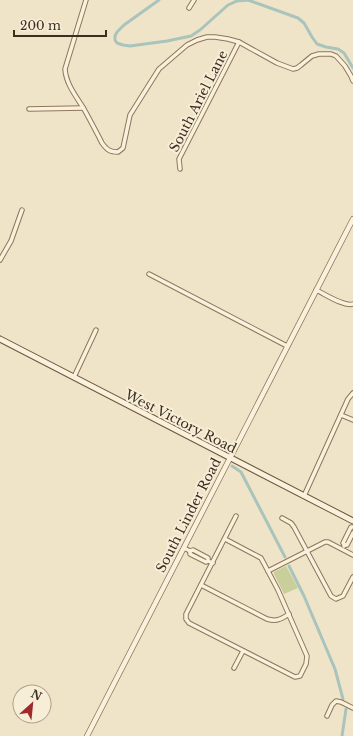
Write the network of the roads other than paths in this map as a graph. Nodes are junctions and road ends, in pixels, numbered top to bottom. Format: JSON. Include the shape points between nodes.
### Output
{"nodes":[{"id":1,"x":86,"y":0,"type":"edge"},
{"id":2,"x":194,"y":0,"type":"edge"},
{"id":3,"x":189,"y":8,"type":"dead end"},
{"id":4,"x":239,"y":42,"type":"junction"},
{"id":5,"x":353,"y":81,"type":"edge"},
{"id":6,"x":83,"y":108,"type":"junction"},
{"id":7,"x":29,"y":109,"type":"dead end"},
{"id":8,"x":180,"y":169,"type":"dead end"},
{"id":9,"x":22,"y":210,"type":"dead end"},
{"id":10,"x":353,"y":219,"type":"edge"},
{"id":11,"x":0,"y":260,"type":"edge"},
{"id":12,"x":149,"y":274,"type":"dead end"},
{"id":13,"x":316,"y":290,"type":"junction"},
{"id":14,"x":353,"y":304,"type":"edge"},
{"id":15,"x":96,"y":330,"type":"dead end"},
{"id":16,"x":0,"y":339,"type":"edge"},
{"id":17,"x":287,"y":346,"type":"junction"},
{"id":18,"x":74,"y":377,"type":"junction"},
{"id":19,"x":353,"y":393,"type":"edge"},
{"id":20,"x":341,"y":414,"type":"junction"},
{"id":21,"x":353,"y":420,"type":"edge"},
{"id":22,"x":230,"y":458,"type":"junction"},
{"id":23,"x":304,"y":496,"type":"junction"},
{"id":24,"x":236,"y":516,"type":"dead end"},
{"id":25,"x":282,"y":518,"type":"dead end"},
{"id":26,"x":353,"y":521,"type":"edge"},
{"id":27,"x":353,"y":527,"type":"edge"},
{"id":28,"x":353,"y":533,"type":"edge"},
{"id":29,"x":225,"y":539,"type":"junction"},
{"id":30,"x":345,"y":545,"type":"junction"},
{"id":31,"x":184,"y":548,"type":"junction"},
{"id":32,"x":343,"y":549,"type":"junction"},
{"id":33,"x":307,"y":551,"type":"junction"},
{"id":34,"x":353,"y":554,"type":"edge"},
{"id":35,"x":211,"y":562,"type":"junction"},
{"id":36,"x":268,"y":571,"type":"junction"},
{"id":37,"x":353,"y":577,"type":"edge"},
{"id":38,"x":201,"y":585,"type":"junction"},
{"id":39,"x":289,"y":614,"type":"junction"},
{"id":40,"x":243,"y":651,"type":"junction"},
{"id":41,"x":234,"y":668,"type":"dead end"},
{"id":42,"x":353,"y":708,"type":"edge"},
{"id":43,"x":327,"y":716,"type":"dead end"},
{"id":44,"x":87,"y":736,"type":"edge"}],
"edges":[{"from":1,"to":6,"type":"street","via":[[65,69],[67,81]]},
{"from":2,"to":3,"type":"street"},
{"from":4,"to":5,"type":"street","via":[[277,64],[293,69],[301,66],[312,56],[331,54],[345,66]]},
{"from":4,"to":6,"type":"street","via":[[215,37],[197,40],[159,69],[130,115],[123,148],[118,152],[111,152],[106,148]]},
{"from":4,"to":8,"type":"street","name":"South Ariel Lane","via":[[179,159]]},
{"from":6,"to":7,"type":"street"},
{"from":9,"to":11,"type":"street","via":[[11,241]]},
{"from":10,"to":13,"type":"street","name":"South Linder Road"},
{"from":12,"to":17,"type":"street"},
{"from":13,"to":14,"type":"street","via":[[342,303]]},
{"from":13,"to":17,"type":"street","name":"South Linder Road"},
{"from":15,"to":18,"type":"street"},
{"from":16,"to":18,"type":"main road","name":"West Victory Road"},
{"from":17,"to":22,"type":"street","name":"South Linder Road"},
{"from":18,"to":22,"type":"main road","name":"West Victory Road"},
{"from":19,"to":20,"type":"street"},
{"from":20,"to":21,"type":"street"},
{"from":20,"to":23,"type":"street"},
{"from":22,"to":23,"type":"main road","name":"West Victory Road"},
{"from":22,"to":31,"type":"street","name":"South Linder Road"},
{"from":23,"to":26,"type":"main road","name":"West Victory Road"},
{"from":24,"to":29,"type":"street"},
{"from":25,"to":33,"type":"street","via":[[291,523]]},
{"from":27,"to":30,"type":"street","via":[[343,543]]},
{"from":28,"to":30,"type":"street"},
{"from":29,"to":35,"type":"street"},
{"from":29,"to":36,"type":"street","via":[[258,556]]},
{"from":30,"to":32,"type":"street"},
{"from":31,"to":35,"type":"street","via":[[193,550]]},
{"from":31,"to":44,"type":"street","name":"South Linder Road"},
{"from":32,"to":33,"type":"street","via":[[325,542]]},
{"from":32,"to":34,"type":"street"},
{"from":33,"to":36,"type":"street"},
{"from":33,"to":37,"type":"street","via":[[331,596],[336,599],[343,596]]},
{"from":35,"to":38,"type":"street"},
{"from":36,"to":39,"type":"street"},
{"from":38,"to":39,"type":"street","via":[[273,621]]},
{"from":38,"to":40,"type":"street","via":[[186,614],[186,619],[189,623]]},
{"from":39,"to":40,"type":"street","via":[[307,656],[301,675],[293,676]]},
{"from":40,"to":41,"type":"street"},
{"from":42,"to":43,"type":"street","via":[[336,702]]}]}
